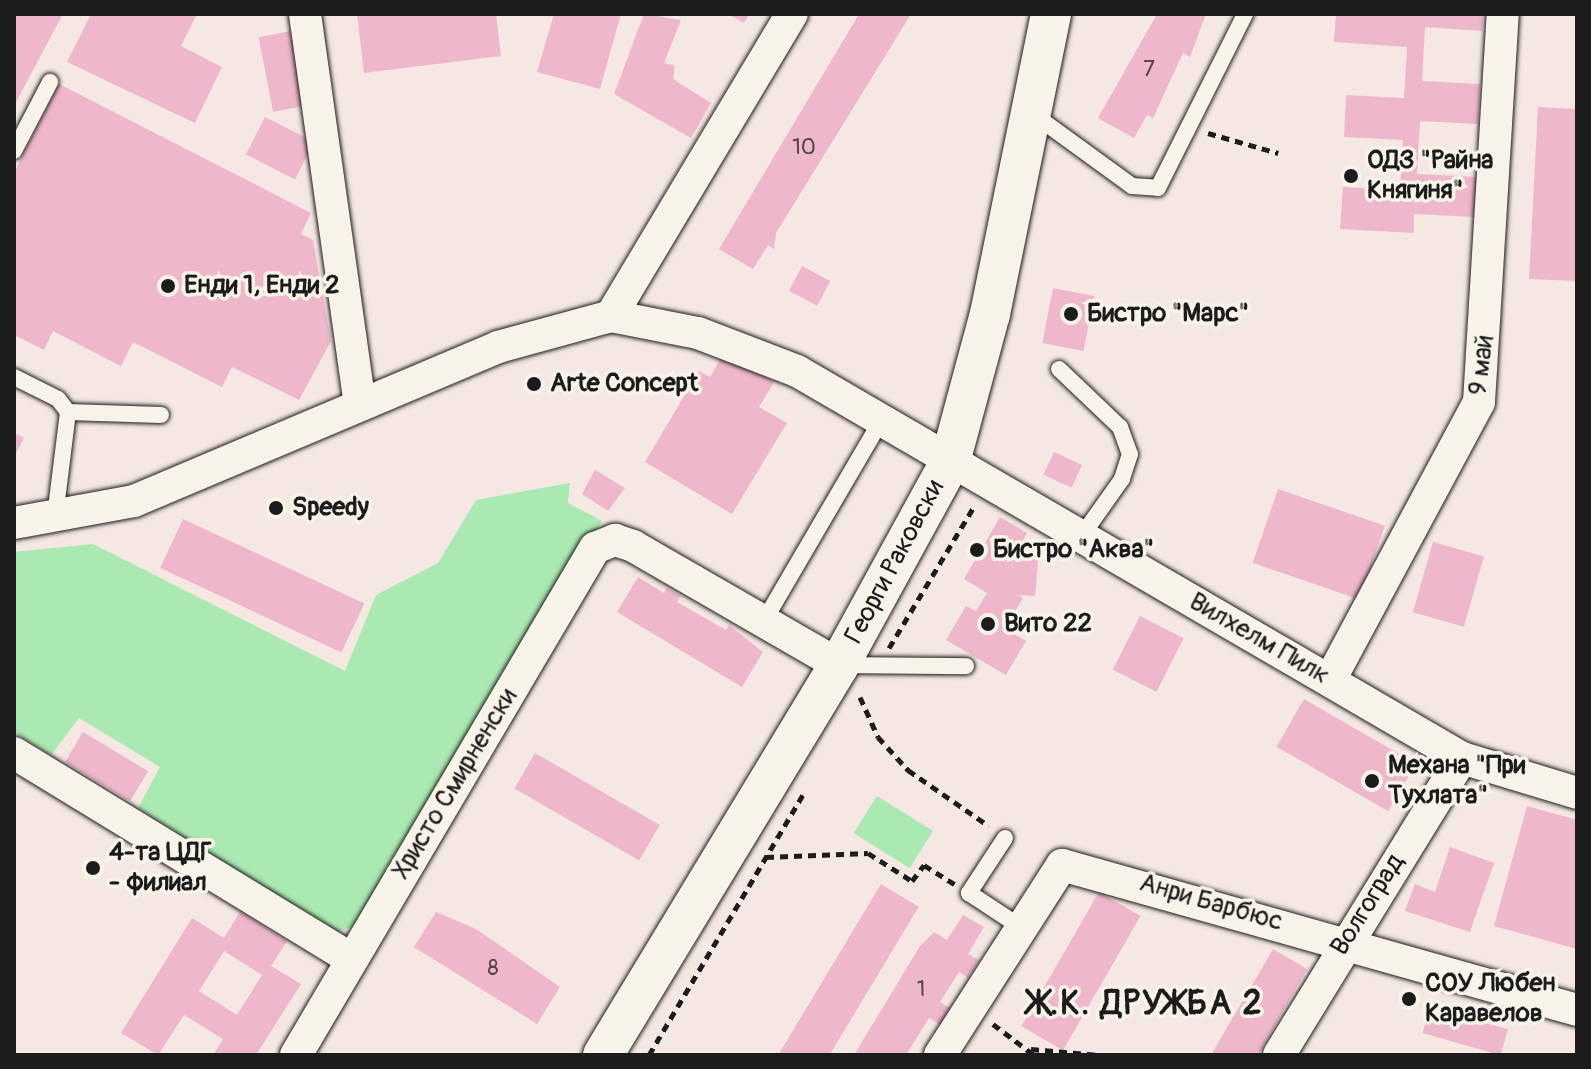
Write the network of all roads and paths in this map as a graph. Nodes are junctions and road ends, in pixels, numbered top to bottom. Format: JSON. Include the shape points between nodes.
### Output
{"nodes":[{"id":1,"x":305,"y":14,"type":"edge"},
{"id":2,"x":792,"y":14,"type":"edge"},
{"id":3,"x":1051,"y":14,"type":"edge"},
{"id":4,"x":1245,"y":14,"type":"edge"},
{"id":5,"x":1503,"y":14,"type":"edge"},
{"id":6,"x":50,"y":82,"type":"dead end"},
{"id":7,"x":1032,"y":113,"type":"junction"},
{"id":8,"x":1192,"y":128,"type":"junction"},
{"id":9,"x":14,"y":151,"type":"edge"},
{"id":10,"x":1278,"y":153,"type":"dead end"},
{"id":11,"x":611,"y":316,"type":"junction"},
{"id":12,"x":1059,"y":369,"type":"dead end"},
{"id":13,"x":14,"y":377,"type":"edge"},
{"id":14,"x":360,"y":404,"type":"junction"},
{"id":15,"x":68,"y":412,"type":"junction"},
{"id":16,"x":161,"y":415,"type":"dead end"},
{"id":17,"x":881,"y":421,"type":"junction"},
{"id":18,"x":950,"y":462,"type":"junction"},
{"id":19,"x":55,"y":517,"type":"junction"},
{"id":20,"x":14,"y":523,"type":"edge"},
{"id":21,"x":1081,"y":537,"type":"junction"},
{"id":22,"x":764,"y":621,"type":"junction"},
{"id":23,"x":966,"y":666,"type":"dead end"},
{"id":24,"x":1330,"y":680,"type":"junction"},
{"id":25,"x":850,"y":681,"type":"junction"},
{"id":26,"x":14,"y":753,"type":"edge"},
{"id":27,"x":1462,"y":758,"type":"junction"},
{"id":28,"x":1577,"y":793,"type":"edge"},
{"id":29,"x":1005,"y":838,"type":"joint"},
{"id":30,"x":765,"y":857,"type":"dead end"},
{"id":31,"x":969,"y":893,"type":"junction"},
{"id":32,"x":1019,"y":926,"type":"junction"},
{"id":33,"x":1343,"y":942,"type":"junction"},
{"id":34,"x":352,"y":959,"type":"junction"},
{"id":35,"x":969,"y":1008,"type":"junction"},
{"id":36,"x":1577,"y":1010,"type":"edge"},
{"id":37,"x":1033,"y":1052,"type":"edge"},
{"id":38,"x":296,"y":1055,"type":"edge"},
{"id":39,"x":603,"y":1055,"type":"edge"},
{"id":40,"x":940,"y":1055,"type":"edge"},
{"id":41,"x":1099,"y":1055,"type":"edge"},
{"id":42,"x":1279,"y":1055,"type":"edge"}],
"edges":[{"from":1,"to":14,"type":"street"},
{"from":2,"to":11,"type":"street"},
{"from":3,"to":7,"type":"street","name":"Георги Раковски"},
{"from":4,"to":8,"type":"lane"},
{"from":5,"to":24,"type":"street","name":"9 май","via":[[1479,402]]},
{"from":6,"to":9,"type":"lane"},
{"from":7,"to":8,"type":"lane","via":[[1143,191],[1166,180]]},
{"from":7,"to":18,"type":"street","name":"Георги Раковски","via":[[970,403]]},
{"from":8,"to":10,"type":"path"},
{"from":11,"to":14,"type":"street","via":[[498,347]]},
{"from":11,"to":17,"type":"street","name":"Вилхелм Пилк","via":[[746,347]]},
{"from":12,"to":21,"type":"lane","via":[[1120,427],[1130,454],[1122,479]]},
{"from":13,"to":15,"type":"lane","via":[[58,399]]},
{"from":14,"to":19,"type":"street","via":[[134,501]]},
{"from":15,"to":16,"type":"lane"},
{"from":15,"to":19,"type":"lane"},
{"from":17,"to":18,"type":"street","name":"Вилхелм Пилк"},
{"from":17,"to":22,"type":"lane"},
{"from":18,"to":21,"type":"street","name":"Вилхелм Пилк"},
{"from":18,"to":25,"type":"street","name":"Георги Раковски"},
{"from":19,"to":20,"type":"street"},
{"from":21,"to":24,"type":"street","name":"Вилхелм Пилк"},
{"from":22,"to":25,"type":"street"},
{"from":22,"to":34,"type":"street","name":"Христо Смирненски","via":[[633,546],[615,540],[595,548]]},
{"from":23,"to":25,"type":"lane"},
{"from":24,"to":27,"type":"street","name":"Вилхелм Пилк"},
{"from":25,"to":29,"type":"path","via":[[878,737],[908,770]]},
{"from":25,"to":39,"type":"street","name":"Георги Раковски"},
{"from":26,"to":34,"type":"street"},
{"from":27,"to":28,"type":"street","name":"Вилхелм Пилк"},
{"from":27,"to":33,"type":"street","name":"Волгоград"},
{"from":29,"to":31,"type":"lane"},
{"from":30,"to":31,"type":"path","via":[[868,853],[912,881],[924,865]]},
{"from":31,"to":32,"type":"lane"},
{"from":32,"to":33,"type":"street","name":"Анри Барбюс","via":[[1048,878],[1062,865],[1079,864]]},
{"from":32,"to":35,"type":"street","name":"Анри Барбюс"},
{"from":33,"to":36,"type":"street","name":"Анри Барбюс"},
{"from":33,"to":42,"type":"street","name":"Волгоград"},
{"from":34,"to":38,"type":"street","name":"Христо Смирненски"},
{"from":35,"to":37,"type":"path"},
{"from":35,"to":40,"type":"street","name":"Анри Барбюс"},
{"from":37,"to":41,"type":"path"}]}
